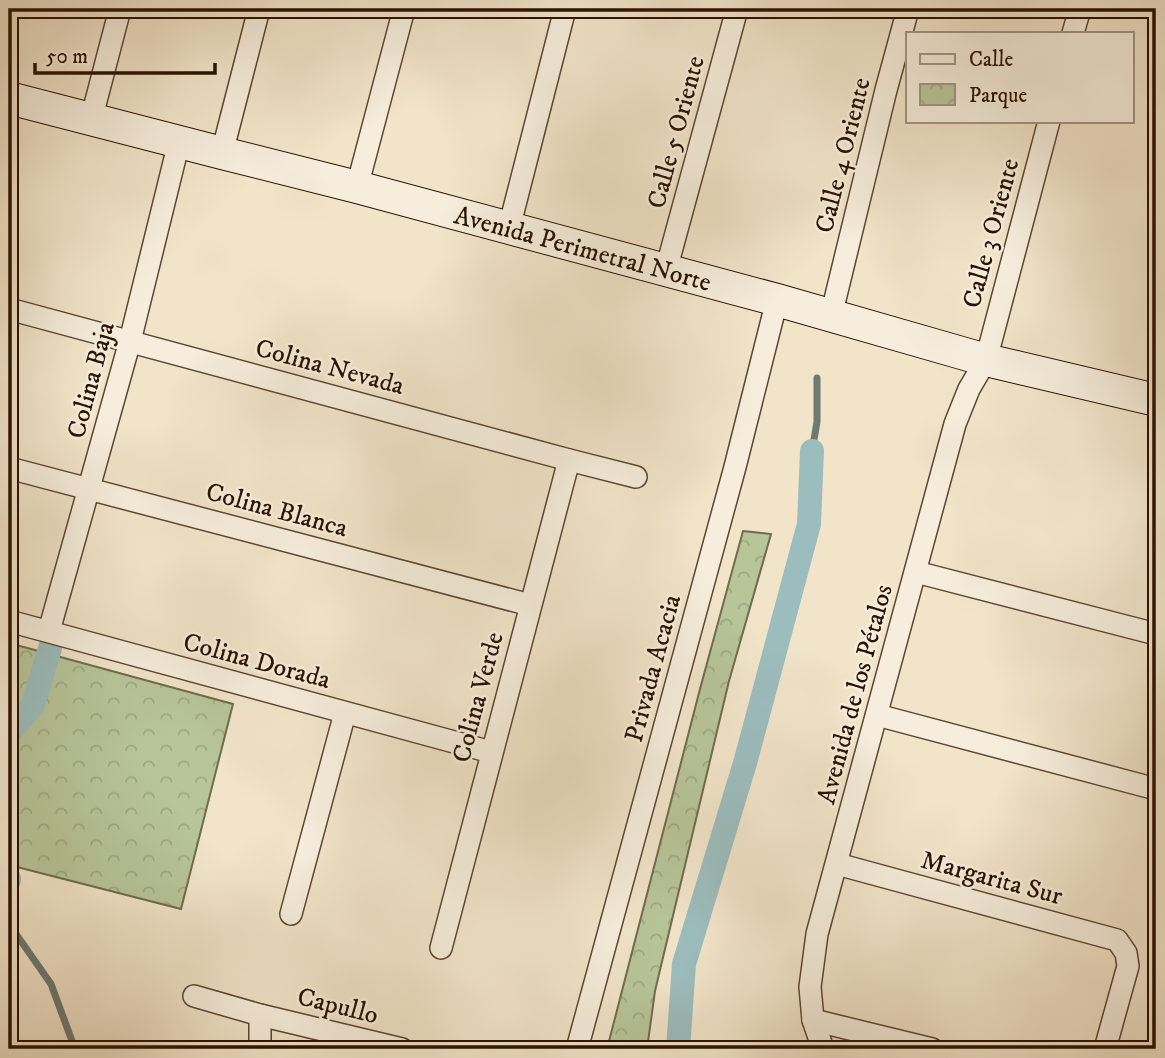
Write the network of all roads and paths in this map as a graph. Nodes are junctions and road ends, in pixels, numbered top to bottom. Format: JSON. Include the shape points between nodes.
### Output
{"nodes":[{"id":1,"x":120,"y":9,"type":"edge"},
{"id":2,"x":259,"y":9,"type":"edge"},
{"id":3,"x":404,"y":9,"type":"edge"},
{"id":4,"x":565,"y":9,"type":"edge"},
{"id":5,"x":737,"y":9,"type":"edge"},
{"id":6,"x":908,"y":9,"type":"edge"},
{"id":7,"x":1080,"y":9,"type":"edge"},
{"id":8,"x":1073,"y":32,"type":"edge"},
{"id":9,"x":9,"y":98,"type":"edge"},
{"id":10,"x":91,"y":120,"type":"junction"},
{"id":11,"x":1049,"y":122,"type":"edge"},
{"id":12,"x":179,"y":142,"type":"junction"},
{"id":13,"x":222,"y":153,"type":"junction"},
{"id":14,"x":357,"y":187,"type":"junction"},
{"id":15,"x":509,"y":228,"type":"junction"},
{"id":16,"x":666,"y":270,"type":"junction"},
{"id":17,"x":777,"y":300,"type":"junction"},
{"id":18,"x":9,"y":309,"type":"edge"},
{"id":19,"x":831,"y":316,"type":"junction"},
{"id":20,"x":130,"y":341,"type":"junction"},
{"id":21,"x":986,"y":360,"type":"junction"},
{"id":22,"x":1154,"y":392,"type":"edge"},
{"id":23,"x":569,"y":460,"type":"junction"},
{"id":24,"x":9,"y":468,"type":"edge"},
{"id":25,"x":636,"y":477,"type":"dead end"},
{"id":26,"x":89,"y":488,"type":"junction"},
{"id":27,"x":916,"y":572,"type":"junction"},
{"id":28,"x":530,"y":605,"type":"junction"},
{"id":29,"x":9,"y":621,"type":"edge"},
{"id":30,"x":49,"y":631,"type":"junction"},
{"id":31,"x":1156,"y":634,"type":"edge"},
{"id":32,"x":345,"y":713,"type":"junction"},
{"id":33,"x":877,"y":715,"type":"junction"},
{"id":34,"x":491,"y":752,"type":"junction"},
{"id":35,"x":1156,"y":789,"type":"edge"},
{"id":36,"x":837,"y":864,"type":"junction"},
{"id":37,"x":291,"y":915,"type":"dead end"},
{"id":38,"x":441,"y":948,"type":"dead end"},
{"id":39,"x":194,"y":996,"type":"dead end"},
{"id":40,"x":260,"y":1015,"type":"junction"},
{"id":41,"x":813,"y":1020,"type":"junction"},
{"id":42,"x":260,"y":1049,"type":"edge"},
{"id":43,"x":402,"y":1049,"type":"edge"},
{"id":44,"x":577,"y":1049,"type":"edge"},
{"id":45,"x":823,"y":1049,"type":"edge"},
{"id":46,"x":932,"y":1049,"type":"edge"},
{"id":47,"x":1105,"y":1049,"type":"edge"}],
"edges":[{"from":1,"to":10,"type":"street"},
{"from":2,"to":13,"type":"street"},
{"from":3,"to":14,"type":"street"},
{"from":4,"to":15,"type":"street"},
{"from":5,"to":16,"type":"street","name":"Calle 5 Oriente"},
{"from":6,"to":19,"type":"street","name":"Calle 4 Oriente"},
{"from":7,"to":8,"type":"street"},
{"from":9,"to":10,"type":"street","name":"Avenida Perimetral Norte"},
{"from":10,"to":12,"type":"street","name":"Avenida Perimetral Norte"},
{"from":11,"to":21,"type":"street","name":"Calle 3 Oriente"},
{"from":12,"to":13,"type":"street","name":"Avenida Perimetral Norte"},
{"from":12,"to":20,"type":"street","name":"Colina Baja"},
{"from":13,"to":14,"type":"street","name":"Avenida Perimetral Norte"},
{"from":14,"to":15,"type":"street","name":"Avenida Perimetral Norte"},
{"from":15,"to":16,"type":"street","name":"Avenida Perimetral Norte"},
{"from":16,"to":17,"type":"street","name":"Avenida Perimetral Norte"},
{"from":17,"to":19,"type":"street","name":"Avenida Perimetral Norte"},
{"from":17,"to":44,"type":"street","name":"Privada Acacia"},
{"from":18,"to":20,"type":"street","name":"Colina Nevada"},
{"from":19,"to":21,"type":"street","name":"Avenida Perimetral Norte"},
{"from":20,"to":23,"type":"street","name":"Colina Nevada"},
{"from":20,"to":26,"type":"street","name":"Colina Baja"},
{"from":21,"to":22,"type":"street","name":"Avenida Perimetral Norte"},
{"from":21,"to":27,"type":"street","name":"Avenida de los Pétalos","via":[[955,424]]},
{"from":23,"to":25,"type":"street","name":"Colina Nevada"},
{"from":23,"to":28,"type":"street","name":"Colina Verde"},
{"from":24,"to":26,"type":"street","name":"Colina Blanca"},
{"from":26,"to":28,"type":"street","name":"Colina Blanca"},
{"from":26,"to":30,"type":"street","name":"Colina Baja"},
{"from":27,"to":31,"type":"street"},
{"from":27,"to":33,"type":"street","name":"Avenida de los Pétalos"},
{"from":28,"to":34,"type":"street","name":"Colina Verde"},
{"from":29,"to":30,"type":"street","name":"Colina Dorada"},
{"from":30,"to":32,"type":"street","name":"Colina Dorada"},
{"from":32,"to":34,"type":"street","name":"Colina Dorada"},
{"from":32,"to":37,"type":"street"},
{"from":33,"to":35,"type":"street"},
{"from":33,"to":36,"type":"street","name":"Avenida de los Pétalos"},
{"from":34,"to":38,"type":"street","name":"Colina Verde"},
{"from":36,"to":41,"type":"street","name":"Avenida de los Pétalos","via":[[817,934],[810,987]]},
{"from":36,"to":47,"type":"street","name":"Margarita Sur","via":[[1117,940],[1128,965]]},
{"from":39,"to":40,"type":"street","name":"Capullo"},
{"from":40,"to":42,"type":"street"},
{"from":40,"to":43,"type":"street","name":"Capullo"},
{"from":41,"to":45,"type":"street","name":"Avenida de los Pétalos"},
{"from":41,"to":46,"type":"street"}]}
